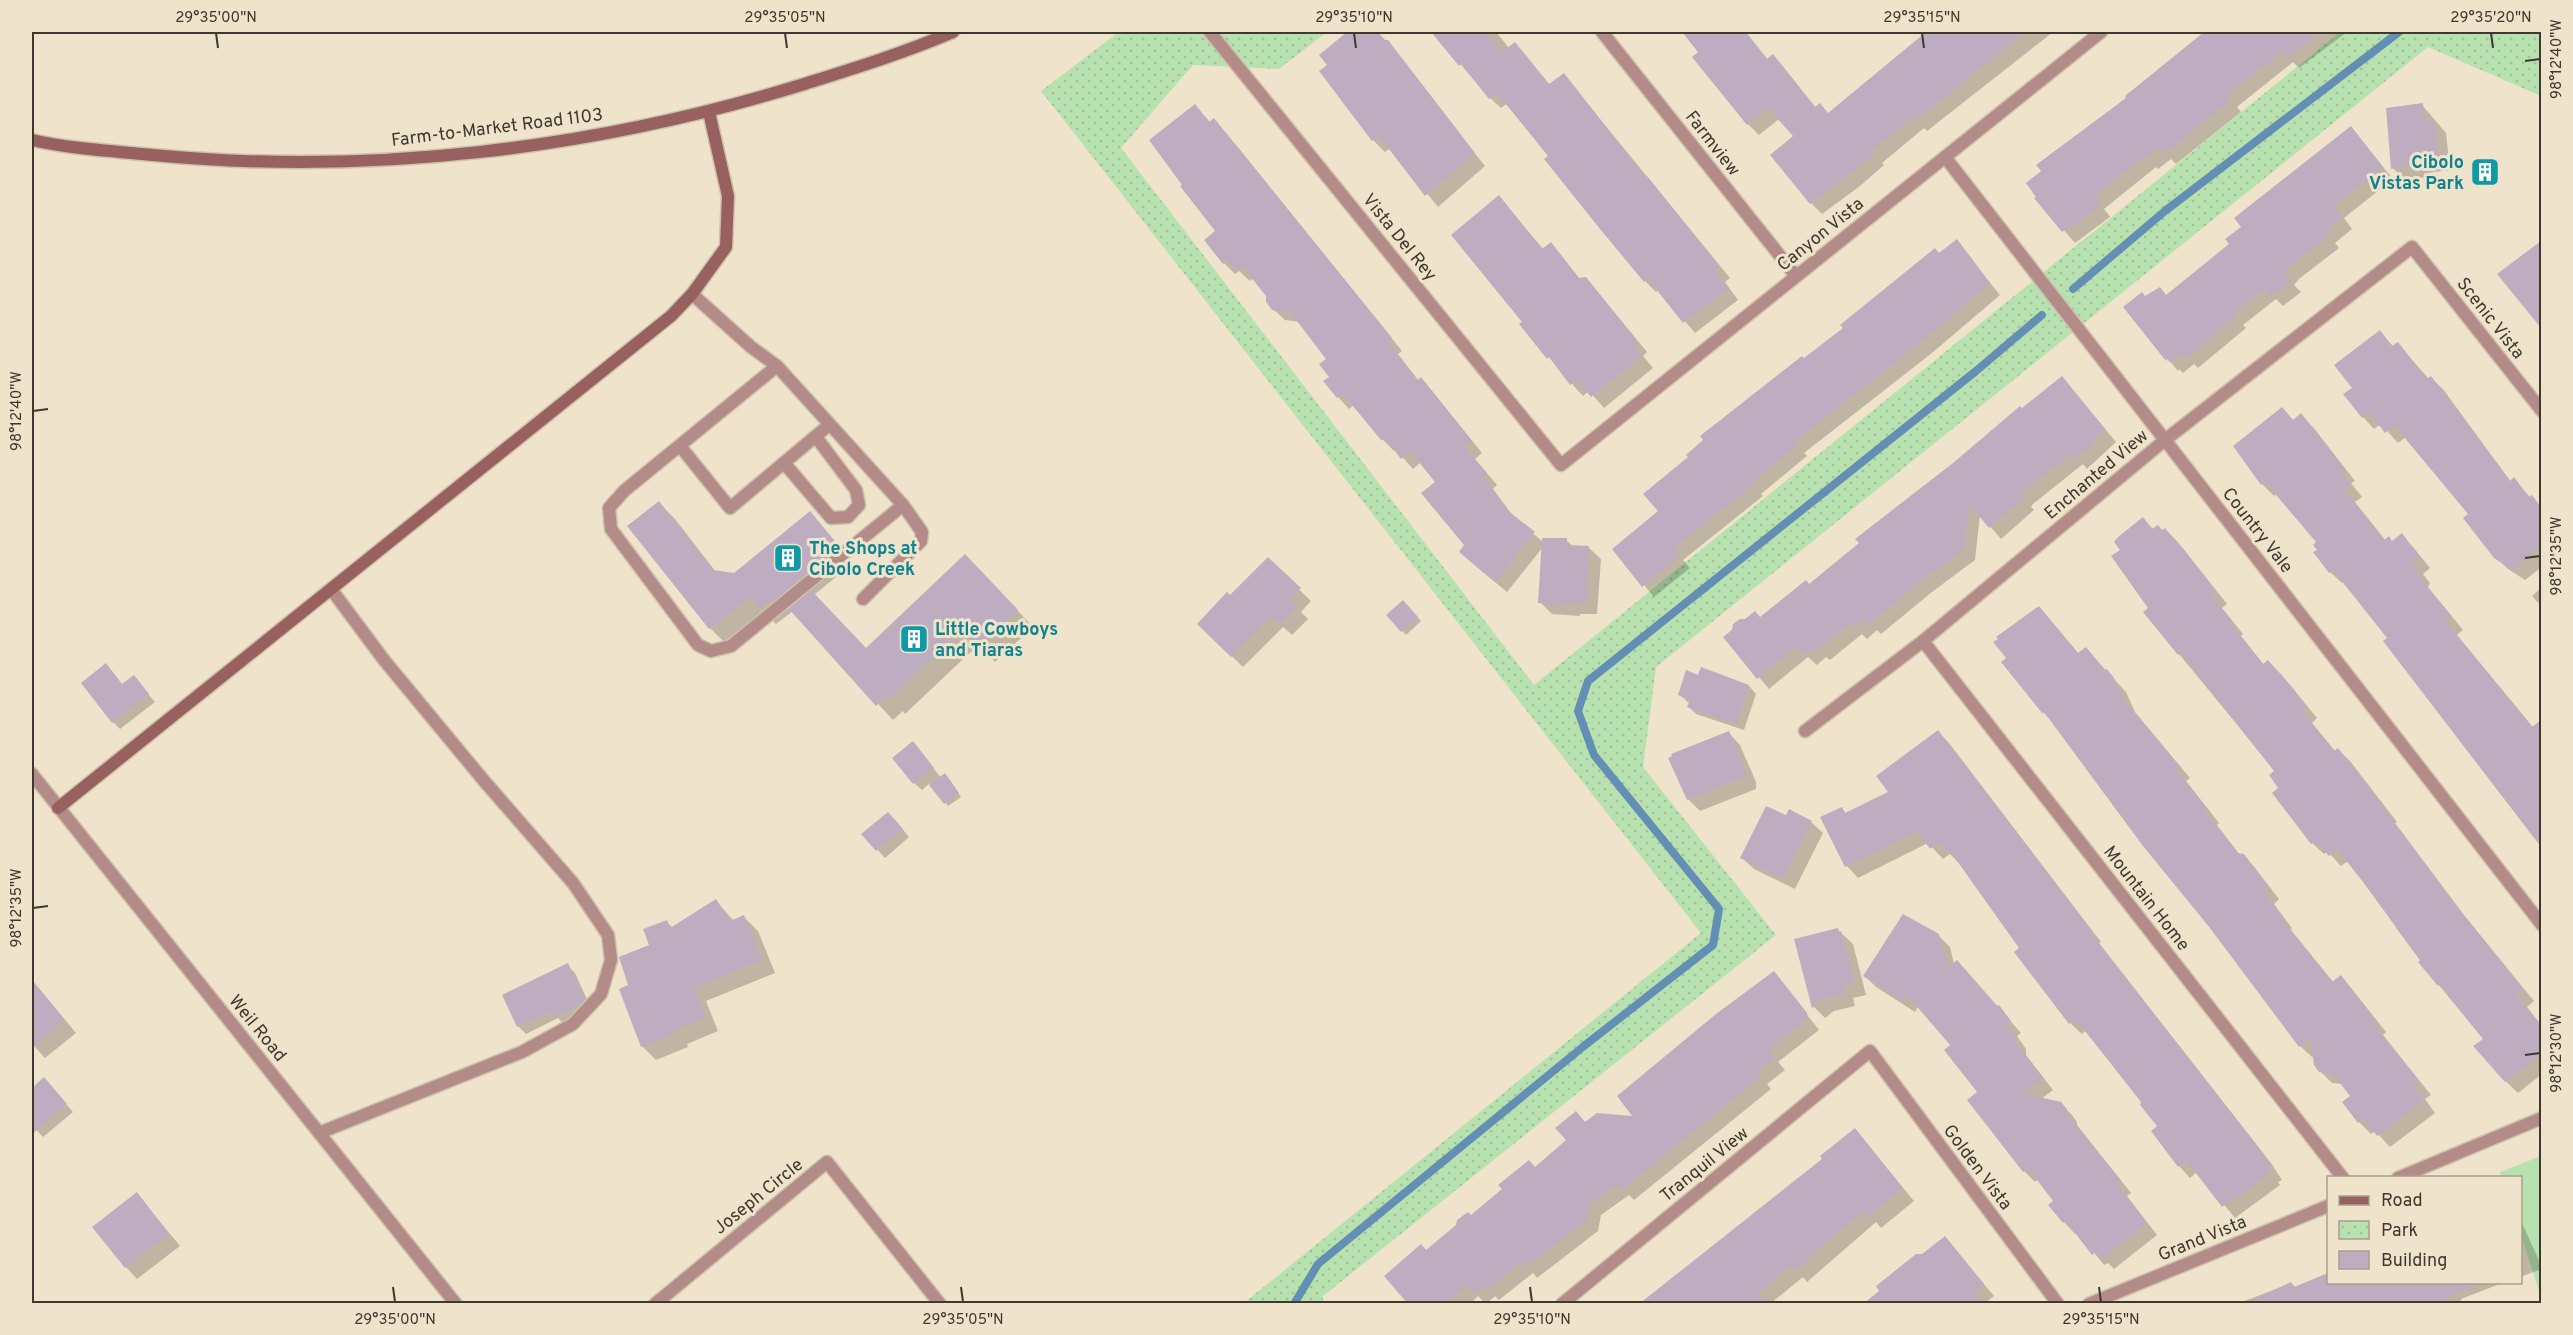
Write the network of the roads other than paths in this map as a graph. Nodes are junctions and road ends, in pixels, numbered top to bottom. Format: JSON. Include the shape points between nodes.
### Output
{"nodes":[{"id":1,"x":953,"y":32,"type":"edge"},
{"id":2,"x":1210,"y":32,"type":"edge"},
{"id":3,"x":1602,"y":32,"type":"edge"},
{"id":4,"x":2101,"y":32,"type":"edge"},
{"id":5,"x":709,"y":112,"type":"junction"},
{"id":6,"x":32,"y":140,"type":"edge"},
{"id":7,"x":1945,"y":157,"type":"junction"},
{"id":8,"x":2412,"y":247,"type":"joint"},
{"id":9,"x":1796,"y":276,"type":"junction"},
{"id":10,"x":692,"y":294,"type":"junction"},
{"id":11,"x":777,"y":366,"type":"junction"},
{"id":12,"x":2541,"y":411,"type":"edge"},
{"id":13,"x":829,"y":425,"type":"junction"},
{"id":14,"x":816,"y":437,"type":"junction"},
{"id":15,"x":2165,"y":440,"type":"junction"},
{"id":16,"x":680,"y":446,"type":"junction"},
{"id":17,"x":785,"y":464,"type":"junction"},
{"id":18,"x":1561,"y":465,"type":"joint"},
{"id":19,"x":903,"y":505,"type":"junction"},
{"id":20,"x":331,"y":589,"type":"junction"},
{"id":21,"x":863,"y":599,"type":"dead end"},
{"id":22,"x":1923,"y":641,"type":"junction"},
{"id":23,"x":1805,"y":730,"type":"dead end"},
{"id":24,"x":32,"y":774,"type":"edge"},
{"id":25,"x":58,"y":808,"type":"junction"},
{"id":26,"x":2541,"y":925,"type":"edge"},
{"id":27,"x":1870,"y":1052,"type":"joint"},
{"id":28,"x":2541,"y":1118,"type":"edge"},
{"id":29,"x":319,"y":1133,"type":"junction"},
{"id":30,"x":2341,"y":1176,"type":"edge"},
{"id":31,"x":2403,"y":1176,"type":"edge"},
{"id":32,"x":2327,"y":1206,"type":"edge"},
{"id":33,"x":456,"y":1304,"type":"edge"},
{"id":34,"x":655,"y":1304,"type":"edge"},
{"id":35,"x":940,"y":1304,"type":"edge"},
{"id":36,"x":1562,"y":1304,"type":"edge"},
{"id":37,"x":2058,"y":1304,"type":"edge"},
{"id":38,"x":2089,"y":1304,"type":"edge"}],
"edges":[{"from":1,"to":5,"type":"main road","name":"Farm-to-Market Road 1103","via":[[858,68]]},
{"from":2,"to":18,"type":"street","name":"Vista Del Rey"},
{"from":3,"to":9,"type":"street","name":"Farmview"},
{"from":4,"to":7,"type":"street","name":"Canyon Vista"},
{"from":5,"to":6,"type":"main road","name":"Farm-to-Market Road 1103","via":[[619,132],[429,157],[200,160]]},
{"from":5,"to":10,"type":"main road","via":[[728,196],[726,247]]},
{"from":7,"to":9,"type":"street","name":"Canyon Vista"},
{"from":7,"to":15,"type":"street","name":"Country Vale"},
{"from":8,"to":12,"type":"street","name":"Scenic Vista"},
{"from":8,"to":15,"type":"street","name":"Enchanted View"},
{"from":9,"to":18,"type":"street","name":"Canyon Vista"},
{"from":10,"to":11,"type":"street"},
{"from":10,"to":20,"type":"main road","via":[[671,316]]},
{"from":11,"to":13,"type":"street"},
{"from":11,"to":16,"type":"street"},
{"from":13,"to":14,"type":"street"},
{"from":13,"to":19,"type":"street"},
{"from":14,"to":17,"type":"street"},
{"from":14,"to":17,"type":"street","via":[[856,490],[859,505],[848,517],[831,518]]},
{"from":15,"to":22,"type":"street","name":"Enchanted View"},
{"from":15,"to":26,"type":"street","name":"Country Vale"},
{"from":16,"to":17,"type":"street","via":[[730,508]]},
{"from":16,"to":19,"type":"street","via":[[609,508],[611,529],[698,645],[711,651],[731,646]]},
{"from":19,"to":21,"type":"street","via":[[922,532],[921,541]]},
{"from":20,"to":25,"type":"main road"},
{"from":20,"to":29,"type":"street","via":[[384,660],[573,883],[608,935],[610,960],[601,994],[573,1024],[522,1052]]},
{"from":22,"to":23,"type":"street","name":"Enchanted View"},
{"from":22,"to":30,"type":"street","name":"Mountain Home"},
{"from":24,"to":25,"type":"street","name":"Weil Road"},
{"from":25,"to":29,"type":"street","name":"Weil Road"},
{"from":27,"to":36,"type":"street","name":"Tranquil View"},
{"from":27,"to":37,"type":"street","name":"Golden Vista"},
{"from":28,"to":31,"type":"street"},
{"from":29,"to":33,"type":"street","name":"Weil Road"},
{"from":32,"to":38,"type":"street","name":"Grand Vista"},
{"from":34,"to":35,"type":"street","name":"Joseph Circle","via":[[827,1162]]}]}
